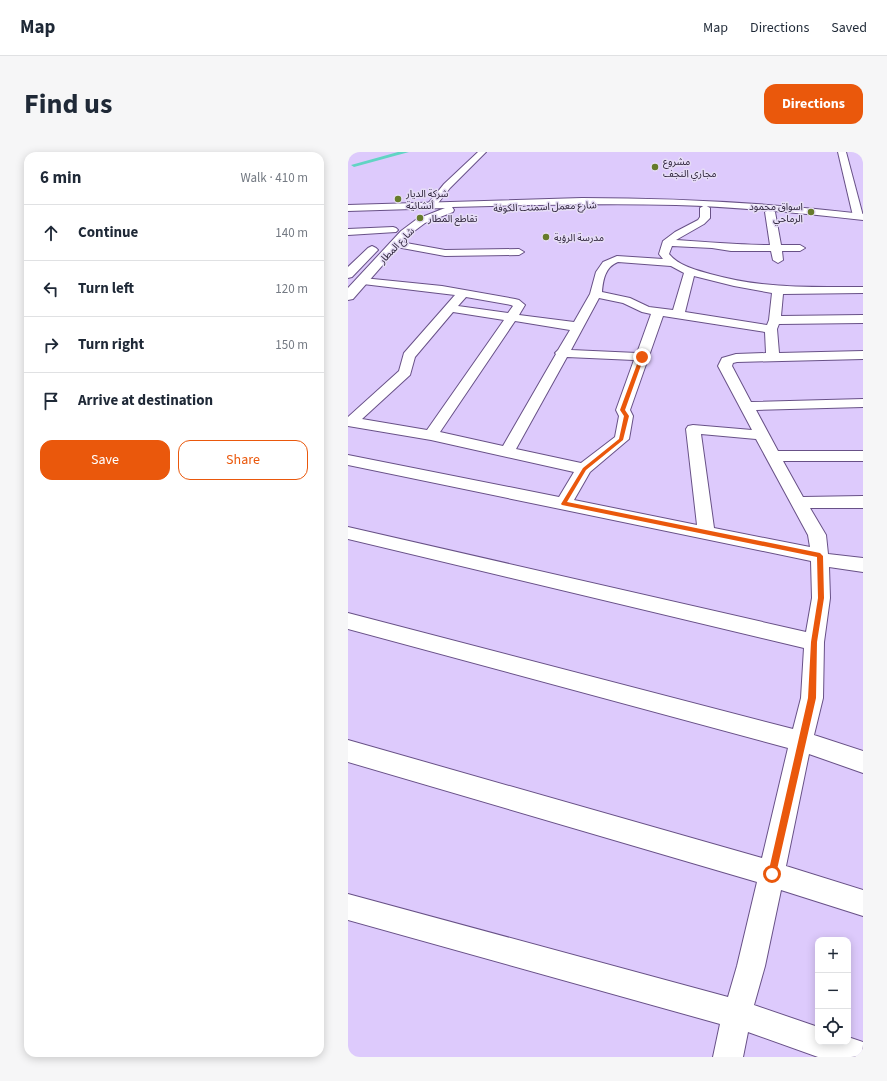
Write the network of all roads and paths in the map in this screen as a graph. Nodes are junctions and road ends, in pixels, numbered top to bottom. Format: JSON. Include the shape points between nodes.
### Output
{"nodes":[{"id":1,"x":482,"y":152,"type":"edge"},
{"id":2,"x":842,"y":152,"type":"edge"},
{"id":3,"x":852,"y":196,"type":"junction"},
{"id":4,"x":863,"y":197,"type":"edge"},
{"id":5,"x":521,"y":204,"type":"junction"},
{"id":6,"x":432,"y":205,"type":"junction"},
{"id":7,"x":348,"y":208,"type":"edge"},
{"id":8,"x":705,"y":208,"type":"dead end"},
{"id":9,"x":453,"y":209,"type":"junction"},
{"id":10,"x":406,"y":211,"type":"junction"},
{"id":11,"x":770,"y":212,"type":"dead end"},
{"id":12,"x":348,"y":213,"type":"edge"},
{"id":13,"x":860,"y":216,"type":"edge"},
{"id":14,"x":393,"y":230,"type":"junction"},
{"id":15,"x":348,"y":232,"type":"edge"},
{"id":16,"x":667,"y":243,"type":"junction"},
{"id":17,"x":395,"y":244,"type":"junction"},
{"id":18,"x":775,"y":248,"type":"junction"},
{"id":19,"x":800,"y":248,"type":"dead end"},
{"id":20,"x":519,"y":252,"type":"dead end"},
{"id":21,"x":778,"y":261,"type":"dead end"},
{"id":22,"x":670,"y":263,"type":"junction"},
{"id":23,"x":690,"y":272,"type":"junction"},
{"id":24,"x":348,"y":274,"type":"edge"},
{"id":25,"x":363,"y":281,"type":"junction"},
{"id":26,"x":778,"y":290,"type":"junction"},
{"id":27,"x":863,"y":290,"type":"edge"},
{"id":28,"x":463,"y":293,"type":"junction"},
{"id":29,"x":596,"y":294,"type":"junction"},
{"id":30,"x":348,"y":296,"type":"edge"},
{"id":31,"x":449,"y":308,"type":"junction"},
{"id":32,"x":658,"y":312,"type":"junction"},
{"id":33,"x":678,"y":314,"type":"junction"},
{"id":34,"x":512,"y":317,"type":"junction"},
{"id":35,"x":863,"y":319,"type":"edge"},
{"id":36,"x":577,"y":325,"type":"junction"},
{"id":37,"x":773,"y":325,"type":"junction"},
{"id":38,"x":561,"y":353,"type":"junction"},
{"id":39,"x":863,"y":355,"type":"edge"},
{"id":40,"x":642,"y":357,"type":"junction"},
{"id":41,"x":773,"y":357,"type":"junction"},
{"id":42,"x":863,"y":404,"type":"edge"},
{"id":43,"x":746,"y":406,"type":"junction"},
{"id":44,"x":349,"y":421,"type":"edge"},
{"id":45,"x":430,"y":435,"type":"junction"},
{"id":46,"x":762,"y":435,"type":"junction"},
{"id":47,"x":507,"y":452,"type":"junction"},
{"id":48,"x":774,"y":456,"type":"junction"},
{"id":49,"x":863,"y":456,"type":"edge"},
{"id":50,"x":348,"y":460,"type":"edge"},
{"id":51,"x":584,"y":469,"type":"junction"},
{"id":52,"x":863,"y":502,"type":"edge"},
{"id":53,"x":798,"y":503,"type":"junction"},
{"id":54,"x":564,"y":504,"type":"junction"},
{"id":55,"x":348,"y":532,"type":"edge"},
{"id":56,"x":706,"y":532,"type":"junction"},
{"id":57,"x":820,"y":557,"type":"junction"},
{"id":58,"x":863,"y":566,"type":"edge"},
{"id":59,"x":348,"y":621,"type":"edge"},
{"id":60,"x":814,"y":642,"type":"junction"},
{"id":61,"x":801,"y":741,"type":"junction"},
{"id":62,"x":348,"y":751,"type":"edge"},
{"id":63,"x":863,"y":762,"type":"edge"},
{"id":64,"x":772,"y":874,"type":"junction"},
{"id":65,"x":863,"y":903,"type":"edge"},
{"id":66,"x":348,"y":907,"type":"edge"},
{"id":67,"x":738,"y":1014,"type":"junction"},
{"id":68,"x":815,"y":1041,"type":"edge"},
{"id":69,"x":827,"y":1045,"type":"edge"},
{"id":70,"x":728,"y":1057,"type":"edge"},
{"id":71,"x":863,"y":1057,"type":"edge"}],
"edges":[{"from":1,"to":6,"type":"street","via":[[447,186]]},
{"from":2,"to":3,"type":"street"},
{"from":3,"to":4,"type":"street"},
{"from":3,"to":13,"type":"street"},
{"from":5,"to":6,"type":"main road","name":"شارع معمل اسمنت الكوفة"},
{"from":5,"to":9,"type":"main road","name":"شارع معمل اسمنت الكوفة"},
{"from":5,"to":13,"type":"main road","name":"شارع معمل اسمنت الكوفة","via":[[645,202],[765,206]]},
{"from":6,"to":7,"type":"main road","name":"شارع معمل اسمنت الكوفة"},
{"from":8,"to":16,"type":"street","via":[[705,218],[701,222]]},
{"from":9,"to":10,"type":"main road","name":"شارع معمل اسمنت الكوفة"},
{"from":9,"to":17,"type":"main road","name":"شارع المطار","via":[[421,221]]},
{"from":10,"to":12,"type":"main road","name":"شارع معمل اسمنت الكوفة"},
{"from":10,"to":14,"type":"main road","name":"شارع المطار","via":[[403,220]]},
{"from":11,"to":18,"type":"street"},
{"from":14,"to":15,"type":"street"},
{"from":14,"to":24,"type":"main road","name":"شارع المطار"},
{"from":16,"to":18,"type":"street","via":[[731,248]]},
{"from":16,"to":22,"type":"street","via":[[664,254]]},
{"from":17,"to":20,"type":"street","via":[[445,253]]},
{"from":17,"to":25,"type":"main road","name":"شارع المطار"},
{"from":18,"to":19,"type":"street"},
{"from":18,"to":21,"type":"street"},
{"from":22,"to":23,"type":"street"},
{"from":22,"to":29,"type":"street","via":[[625,259],[609,261],[600,272]]},
{"from":23,"to":26,"type":"street"},
{"from":23,"to":33,"type":"street"},
{"from":25,"to":28,"type":"street"},
{"from":25,"to":30,"type":"main road","name":"شارع المطار"},
{"from":26,"to":27,"type":"street"},
{"from":26,"to":37,"type":"street"},
{"from":28,"to":31,"type":"street"},
{"from":28,"to":34,"type":"street","via":[[515,302],[519,304]]},
{"from":29,"to":32,"type":"street","via":[[626,300],[646,310]]},
{"from":29,"to":36,"type":"street"},
{"from":31,"to":34,"type":"street"},
{"from":31,"to":44,"type":"street","via":[[409,356],[405,372]]},
{"from":32,"to":33,"type":"street"},
{"from":32,"to":40,"type":"street"},
{"from":33,"to":37,"type":"street"},
{"from":34,"to":36,"type":"street"},
{"from":34,"to":45,"type":"street"},
{"from":35,"to":37,"type":"street"},
{"from":36,"to":38,"type":"street"},
{"from":37,"to":41,"type":"street"},
{"from":38,"to":40,"type":"street"},
{"from":38,"to":47,"type":"street"},
{"from":39,"to":41,"type":"street"},
{"from":40,"to":51,"type":"street","via":[[623,410],[626,416],[622,439]]},
{"from":41,"to":43,"type":"street","via":[[736,358],[727,361],[725,366]]},
{"from":42,"to":43,"type":"street"},
{"from":43,"to":46,"type":"street"},
{"from":44,"to":45,"type":"street"},
{"from":45,"to":47,"type":"street"},
{"from":46,"to":48,"type":"street"},
{"from":46,"to":56,"type":"street","via":[[693,429]]},
{"from":47,"to":51,"type":"street"},
{"from":48,"to":49,"type":"street"},
{"from":48,"to":53,"type":"street"},
{"from":50,"to":54,"type":"street"},
{"from":51,"to":54,"type":"street"},
{"from":52,"to":53,"type":"street"},
{"from":53,"to":57,"type":"street","via":[[817,535]]},
{"from":54,"to":56,"type":"street"},
{"from":55,"to":60,"type":"street"},
{"from":56,"to":57,"type":"street"},
{"from":57,"to":58,"type":"street"},
{"from":57,"to":60,"type":"street","via":[[821,598]]},
{"from":59,"to":61,"type":"street"},
{"from":60,"to":61,"type":"street","via":[[812,698]]},
{"from":61,"to":63,"type":"street"},
{"from":61,"to":64,"type":"street"},
{"from":62,"to":64,"type":"street"},
{"from":64,"to":65,"type":"street"},
{"from":64,"to":67,"type":"street"},
{"from":66,"to":67,"type":"street"},
{"from":67,"to":68,"type":"street"},
{"from":67,"to":70,"type":"street"},
{"from":69,"to":71,"type":"street"}]}
